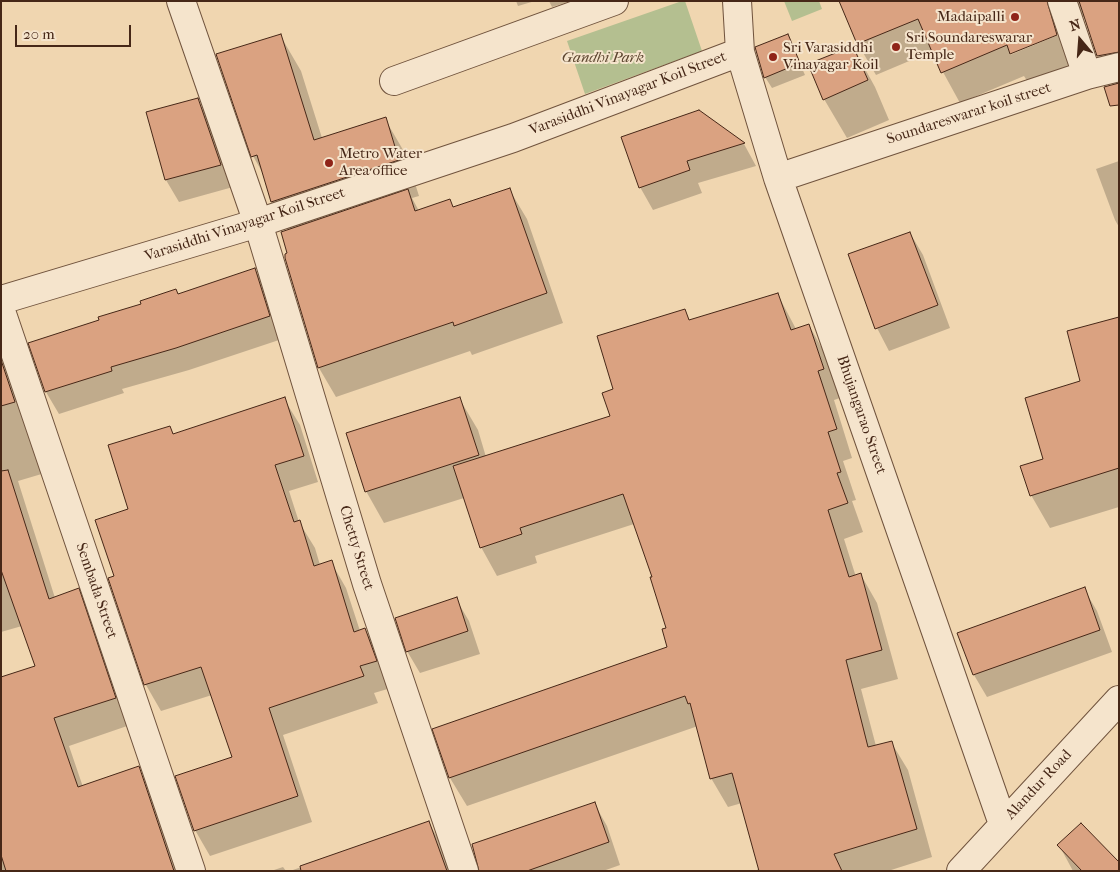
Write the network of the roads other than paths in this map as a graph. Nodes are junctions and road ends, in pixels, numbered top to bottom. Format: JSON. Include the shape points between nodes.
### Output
{"nodes":[{"id":1,"x":181,"y":1,"type":"edge"},
{"id":2,"x":614,"y":1,"type":"edge"},
{"id":3,"x":737,"y":1,"type":"edge"},
{"id":4,"x":1062,"y":1,"type":"edge"},
{"id":5,"x":740,"y":52,"type":"junction"},
{"id":6,"x":1119,"y":67,"type":"edge"},
{"id":7,"x":1087,"y":74,"type":"junction"},
{"id":8,"x":394,"y":81,"type":"dead end"},
{"id":9,"x":778,"y":178,"type":"junction"},
{"id":10,"x":258,"y":223,"type":"junction"},
{"id":11,"x":1,"y":300,"type":"edge"},
{"id":12,"x":1,"y":312,"type":"edge"},
{"id":13,"x":1119,"y":700,"type":"edge"},
{"id":14,"x":1003,"y":824,"type":"junction"},
{"id":15,"x":974,"y":865,"type":"edge"},
{"id":16,"x":191,"y":871,"type":"edge"},
{"id":17,"x":464,"y":871,"type":"edge"}],
"edges":[{"from":1,"to":10,"type":"street","name":"Chetty Street"},
{"from":2,"to":8,"type":"street"},
{"from":3,"to":5,"type":"street","name":"Bhujangarao Street"},
{"from":4,"to":7,"type":"street"},
{"from":5,"to":9,"type":"street","name":"Bhujangarao Street"},
{"from":5,"to":10,"type":"street","name":"Varasiddhi Vinayagar Koil Street","via":[[513,138]]},
{"from":6,"to":7,"type":"street","name":"Soundareswarar koil street"},
{"from":7,"to":9,"type":"street","name":"Soundareswarar koil street"},
{"from":9,"to":14,"type":"street","name":"Bhujangarao Street"},
{"from":10,"to":11,"type":"street","name":"Varasiddhi Vinayagar Koil Street"},
{"from":10,"to":17,"type":"street","name":"Chetty Street","via":[[367,584]]},
{"from":12,"to":16,"type":"street","name":"Sembada Street"},
{"from":13,"to":14,"type":"street","name":"Alandur Road"},
{"from":14,"to":15,"type":"street","name":"Alandur Road"}]}
